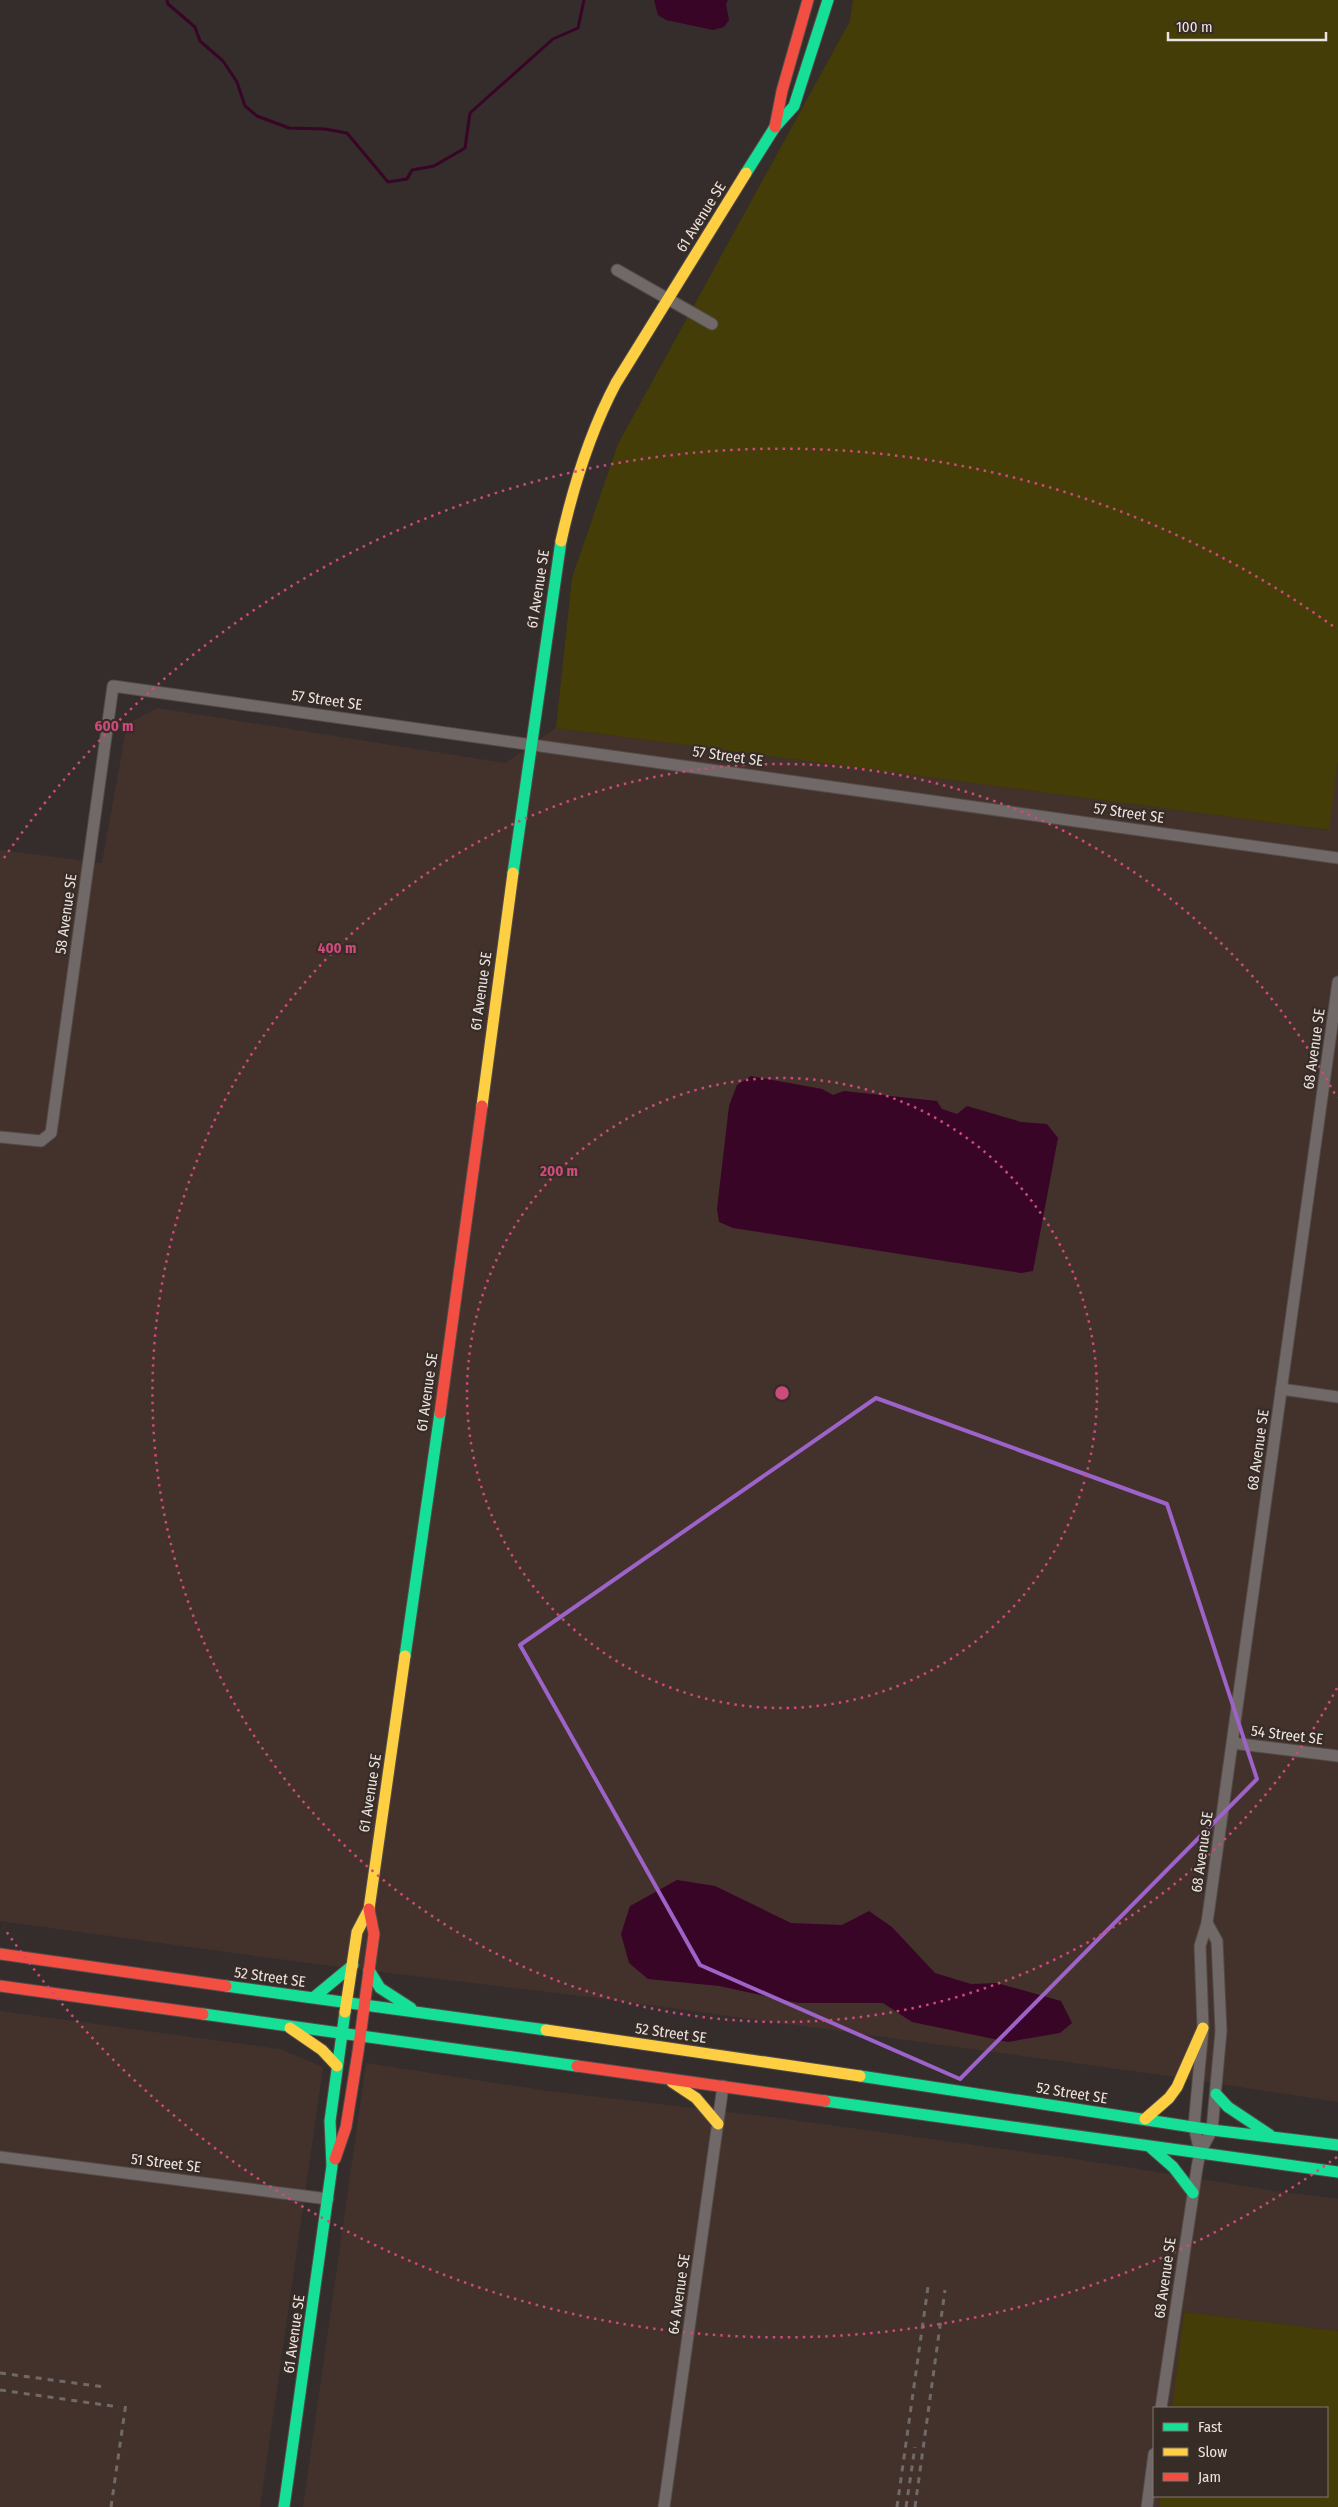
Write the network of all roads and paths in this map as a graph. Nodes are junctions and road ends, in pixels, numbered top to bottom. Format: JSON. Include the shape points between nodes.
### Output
{"nodes":[{"id":1,"x":808,"y":0,"type":"edge"},
{"id":2,"x":828,"y":0,"type":"edge"},
{"id":3,"x":775,"y":127,"type":"junction"},
{"id":4,"x":617,"y":270,"type":"dead end"},
{"id":5,"x":667,"y":300,"type":"junction"},
{"id":6,"x":712,"y":324,"type":"dead end"},
{"id":7,"x":113,"y":686,"type":"joint"},
{"id":8,"x":530,"y":744,"type":"junction"},
{"id":9,"x":1338,"y":858,"type":"edge"},
{"id":10,"x":1338,"y":982,"type":"edge"},
{"id":11,"x":0,"y":1137,"type":"edge"},
{"id":12,"x":1281,"y":1389,"type":"junction"},
{"id":13,"x":1338,"y":1397,"type":"edge"},
{"id":14,"x":1232,"y":1743,"type":"junction"},
{"id":15,"x":1338,"y":1756,"type":"edge"},
{"id":16,"x":369,"y":1909,"type":"junction"},
{"id":17,"x":1207,"y":1923,"type":"junction"},
{"id":18,"x":0,"y":1954,"type":"edge"},
{"id":19,"x":353,"y":1965,"type":"junction"},
{"id":20,"x":369,"y":1970,"type":"junction"},
{"id":21,"x":0,"y":1986,"type":"edge"},
{"id":22,"x":312,"y":1998,"type":"junction"},
{"id":23,"x":347,"y":2003,"type":"junction"},
{"id":24,"x":364,"y":2005,"type":"junction"},
{"id":25,"x":419,"y":2013,"type":"junction"},
{"id":26,"x":288,"y":2027,"type":"junction"},
{"id":27,"x":1203,"y":2028,"type":"junction"},
{"id":28,"x":342,"y":2033,"type":"junction"},
{"id":29,"x":360,"y":2036,"type":"junction"},
{"id":30,"x":337,"y":2066,"type":"junction"},
{"id":31,"x":668,"y":2079,"type":"junction"},
{"id":32,"x":723,"y":2086,"type":"junction"},
{"id":33,"x":1216,"y":2094,"type":"junction"},
{"id":34,"x":1145,"y":2119,"type":"junction"},
{"id":35,"x":718,"y":2124,"type":"junction"},
{"id":36,"x":1194,"y":2126,"type":"junction"},
{"id":37,"x":1212,"y":2130,"type":"junction"},
{"id":38,"x":1272,"y":2137,"type":"junction"},
{"id":39,"x":1338,"y":2145,"type":"edge"},
{"id":40,"x":1149,"y":2146,"type":"junction"},
{"id":41,"x":1200,"y":2152,"type":"junction"},
{"id":42,"x":0,"y":2157,"type":"edge"},
{"id":43,"x":332,"y":2166,"type":"junction"},
{"id":44,"x":1338,"y":2172,"type":"edge"},
{"id":45,"x":1193,"y":2193,"type":"junction"},
{"id":46,"x":328,"y":2199,"type":"junction"},
{"id":47,"x":1161,"y":2407,"type":"edge"},
{"id":48,"x":1153,"y":2461,"type":"edge"},
{"id":49,"x":284,"y":2507,"type":"edge"},
{"id":50,"x":664,"y":2507,"type":"edge"},
{"id":51,"x":1146,"y":2507,"type":"edge"}],
"edges":[{"from":1,"to":3,"type":"main road","name":"61 Avenue SE"},
{"from":2,"to":3,"type":"main road","name":"61 Avenue SE","via":[[794,106]]},
{"from":3,"to":5,"type":"main road","name":"61 Avenue SE"},
{"from":4,"to":5,"type":"street"},
{"from":5,"to":6,"type":"street"},
{"from":5,"to":8,"type":"main road","name":"61 Avenue SE","via":[[600,413],[569,504],[559,549]]},
{"from":7,"to":8,"type":"street","name":"57 Street SE"},
{"from":7,"to":11,"type":"street","name":"58 Avenue SE","via":[[51,1133],[42,1141]]},
{"from":8,"to":9,"type":"street","name":"57 Street SE"},
{"from":8,"to":16,"type":"main road","name":"61 Avenue SE","via":[[449,1351]]},
{"from":10,"to":12,"type":"street","name":"68 Avenue SE"},
{"from":12,"to":13,"type":"street"},
{"from":12,"to":14,"type":"street","name":"68 Avenue SE"},
{"from":14,"to":15,"type":"street","name":"54 Street SE"},
{"from":14,"to":17,"type":"street","name":"68 Avenue SE"},
{"from":16,"to":19,"type":"main road","name":"61 Avenue SE","via":[[357,1932]]},
{"from":16,"to":20,"type":"main road","name":"61 Avenue SE","via":[[374,1934]]},
{"from":17,"to":27,"type":"street","name":"68 Avenue SE","via":[[1200,1946]]},
{"from":17,"to":33,"type":"street","name":"68 Avenue SE","via":[[1216,1941],[1220,1994]]},
{"from":18,"to":22,"type":"main road","name":"52 Street SE"},
{"from":19,"to":22,"type":"main road"},
{"from":19,"to":23,"type":"main road","name":"61 Avenue SE"},
{"from":20,"to":24,"type":"main road","name":"61 Avenue SE"},
{"from":20,"to":25,"type":"main road","via":[[380,1988]]},
{"from":21,"to":26,"type":"main road"},
{"from":22,"to":23,"type":"main road","name":"52 Street SE"},
{"from":23,"to":24,"type":"main road","name":"52 Street SE"},
{"from":23,"to":28,"type":"main road","name":"61 Avenue SE"},
{"from":24,"to":25,"type":"main road","name":"52 Street SE"},
{"from":24,"to":29,"type":"main road","name":"61 Avenue SE"},
{"from":25,"to":34,"type":"main road","name":"52 Street SE"},
{"from":26,"to":28,"type":"main road"},
{"from":26,"to":30,"type":"main road","via":[[322,2050]]},
{"from":27,"to":34,"type":"main road","via":[[1177,2087]]},
{"from":27,"to":36,"type":"street","name":"68 Avenue SE"},
{"from":28,"to":29,"type":"main road"},
{"from":28,"to":30,"type":"main road","name":"61 Avenue SE"},
{"from":29,"to":31,"type":"main road"},
{"from":29,"to":43,"type":"main road","name":"61 Avenue SE","via":[[346,2127]]},
{"from":30,"to":43,"type":"main road","name":"61 Avenue SE","via":[[330,2121]]},
{"from":31,"to":32,"type":"main road"},
{"from":31,"to":35,"type":"main road","via":[[696,2098]]},
{"from":32,"to":35,"type":"street","name":"64 Avenue SE"},
{"from":32,"to":40,"type":"main road"},
{"from":33,"to":37,"type":"street","name":"68 Avenue SE"},
{"from":33,"to":38,"type":"main road","via":[[1229,2111]]},
{"from":34,"to":36,"type":"main road","name":"52 Street SE"},
{"from":35,"to":50,"type":"street","name":"64 Avenue SE"},
{"from":36,"to":37,"type":"main road","name":"52 Street SE"},
{"from":36,"to":41,"type":"street","name":"68 Avenue SE"},
{"from":37,"to":38,"type":"main road","name":"52 Street SE"},
{"from":37,"to":41,"type":"street","name":"68 Avenue SE"},
{"from":38,"to":39,"type":"main road","name":"52 Street SE"},
{"from":40,"to":41,"type":"main road"},
{"from":40,"to":45,"type":"main road","via":[[1173,2166]]},
{"from":41,"to":44,"type":"main road"},
{"from":41,"to":45,"type":"street","name":"68 Avenue SE"},
{"from":42,"to":46,"type":"street","name":"51 Street SE"},
{"from":43,"to":46,"type":"main road","name":"61 Avenue SE"},
{"from":45,"to":47,"type":"street","name":"68 Avenue SE"},
{"from":46,"to":49,"type":"main road","name":"61 Avenue SE"},
{"from":48,"to":51,"type":"street"}]}
